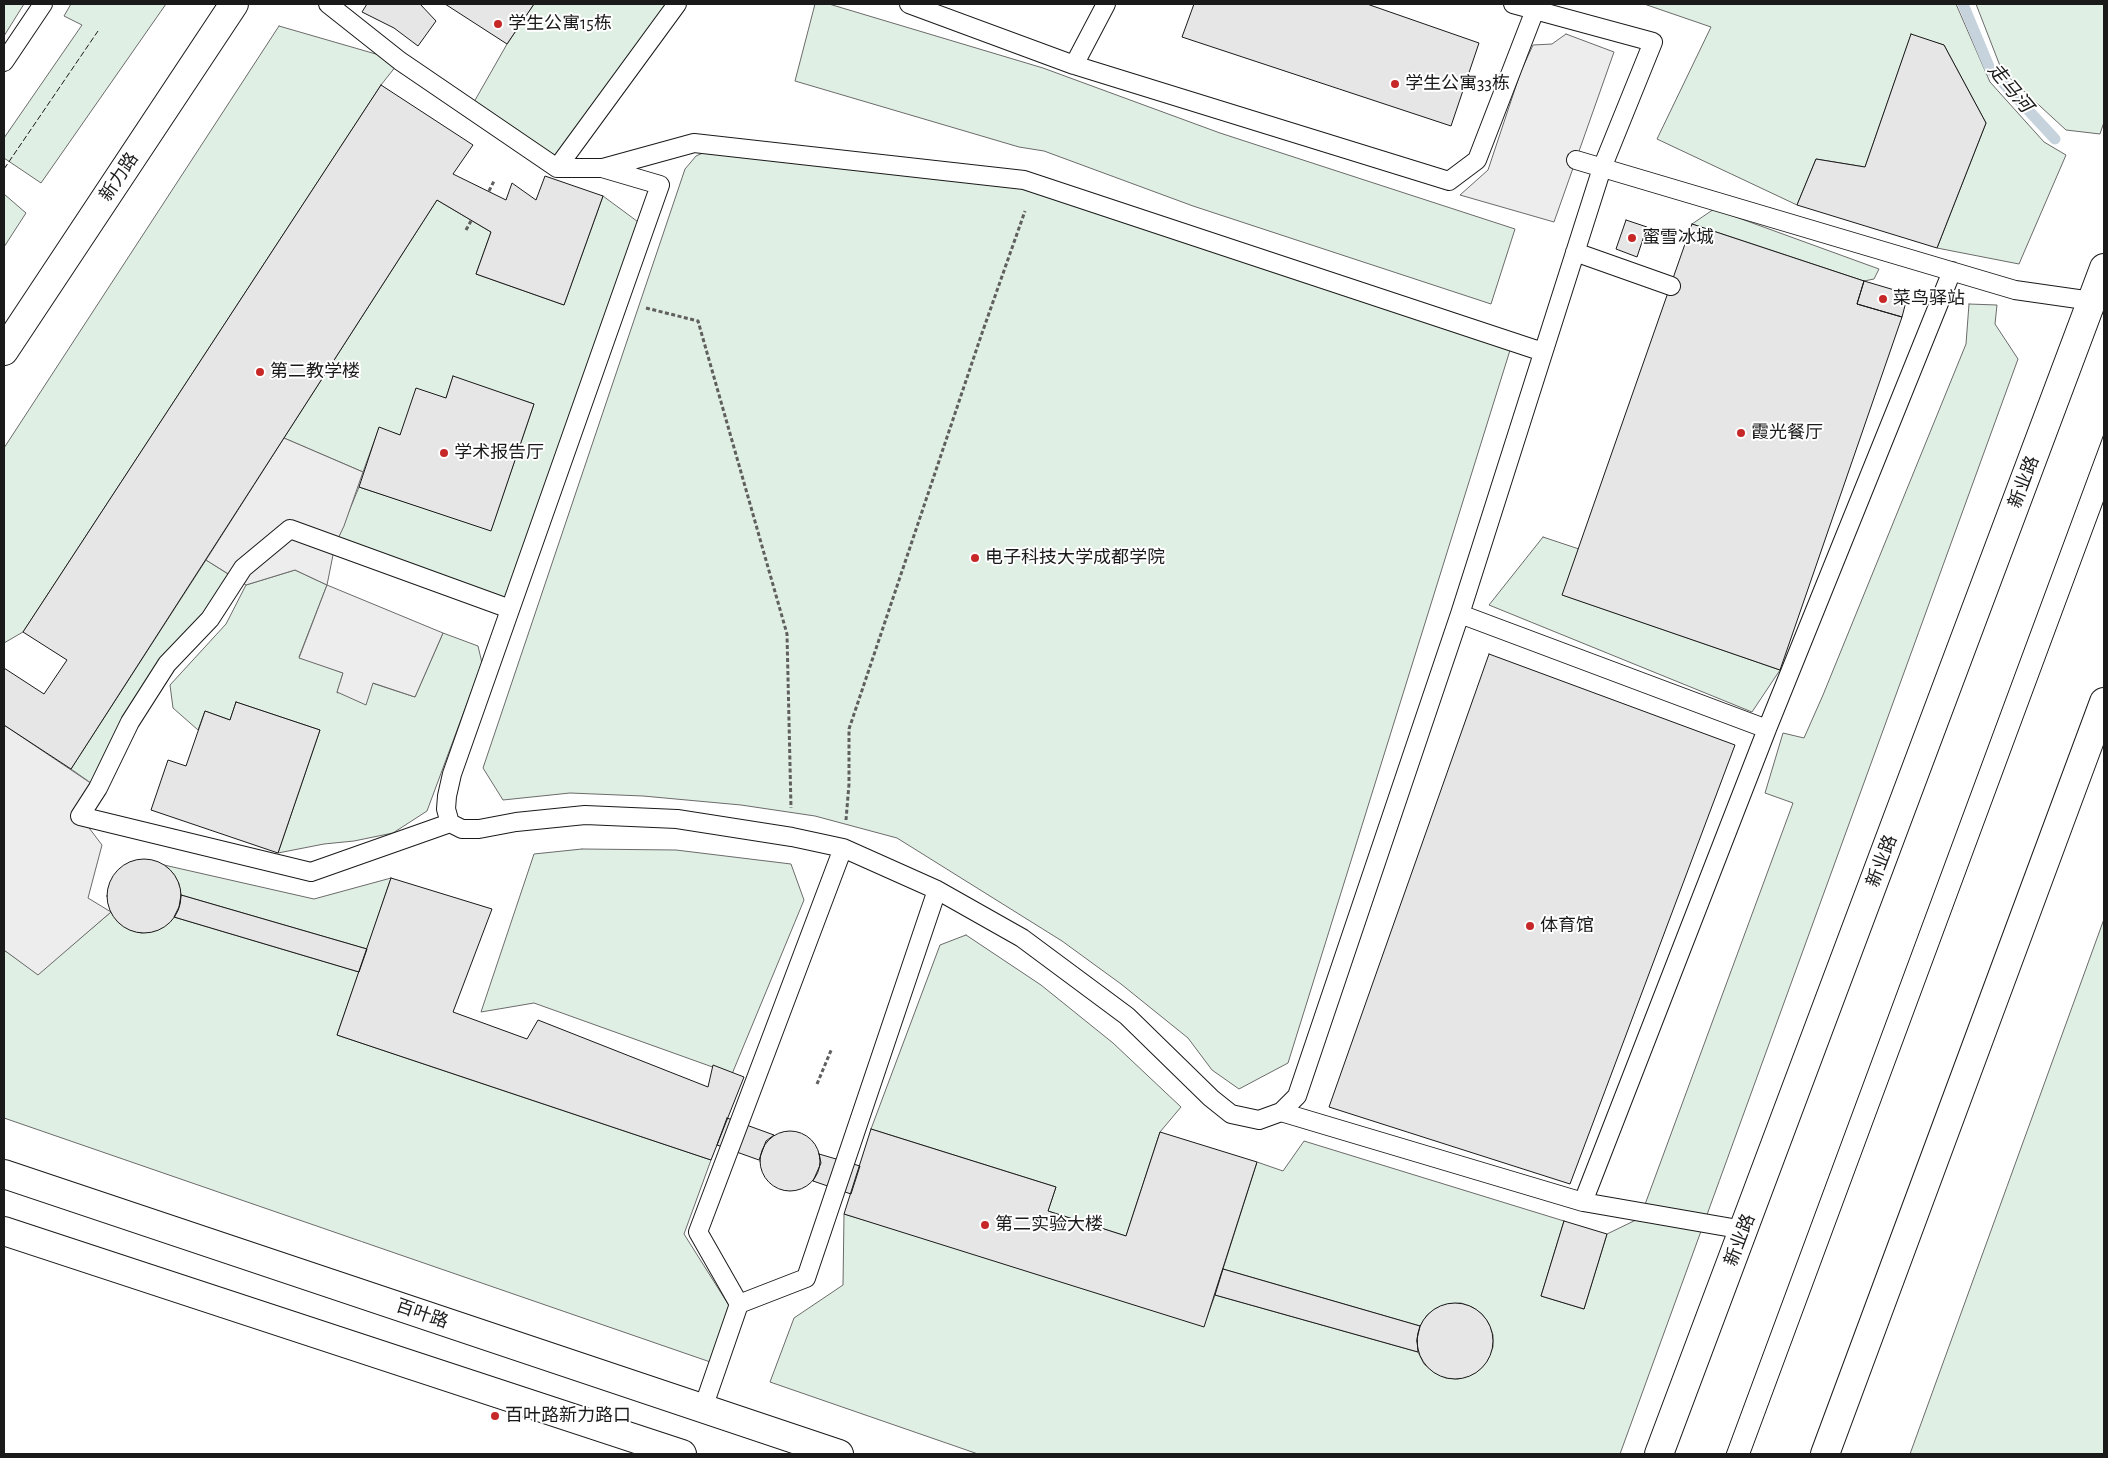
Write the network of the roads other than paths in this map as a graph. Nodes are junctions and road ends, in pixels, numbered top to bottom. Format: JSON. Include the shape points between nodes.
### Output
{"nodes":[{"id":1,"x":43,"y":4,"type":"edge"},
{"id":2,"x":234,"y":4,"type":"edge"},
{"id":3,"x":328,"y":4,"type":"edge"},
{"id":4,"x":677,"y":4,"type":"edge"},
{"id":5,"x":910,"y":4,"type":"edge"},
{"id":6,"x":1106,"y":4,"type":"edge"},
{"id":7,"x":1513,"y":4,"type":"edge"},
{"id":8,"x":1534,"y":10,"type":"junction"},
{"id":9,"x":4,"y":62,"type":"edge"},
{"id":10,"x":1074,"y":65,"type":"junction"},
{"id":11,"x":1576,"y":160,"type":"dead end"},
{"id":12,"x":557,"y":168,"type":"junction"},
{"id":13,"x":602,"y":168,"type":"junction"},
{"id":14,"x":1602,"y":168,"type":"junction"},
{"id":15,"x":1575,"y":252,"type":"junction"},
{"id":16,"x":2104,"y":268,"type":"edge"},
{"id":17,"x":1952,"y":271,"type":"junction"},
{"id":18,"x":1670,"y":286,"type":"dead end"},
{"id":19,"x":2092,"y":301,"type":"junction"},
{"id":20,"x":4,"y":351,"type":"edge"},
{"id":21,"x":1543,"y":352,"type":"junction"},
{"id":22,"x":510,"y":609,"type":"junction"},
{"id":23,"x":1460,"y":614,"type":"junction"},
{"id":24,"x":2104,"y":702,"type":"edge"},
{"id":25,"x":1768,"y":729,"type":"junction"},
{"id":26,"x":450,"y":822,"type":"junction"},
{"id":27,"x":843,"y":848,"type":"junction"},
{"id":28,"x":937,"y":890,"type":"junction"},
{"id":29,"x":1281,"y":1112,"type":"junction"},
{"id":30,"x":4,"y":1174,"type":"edge"},
{"id":31,"x":1583,"y":1202,"type":"junction"},
{"id":32,"x":1744,"y":1230,"type":"junction"},
{"id":33,"x":4,"y":1231,"type":"edge"},
{"id":34,"x":738,"y":1304,"type":"junction"},
{"id":35,"x":703,"y":1408,"type":"junction"},
{"id":36,"x":682,"y":1454,"type":"edge"},
{"id":37,"x":839,"y":1454,"type":"edge"},
{"id":38,"x":1659,"y":1454,"type":"edge"},
{"id":39,"x":1825,"y":1454,"type":"edge"}],
"edges":[{"from":1,"to":9,"type":"lane"},
{"from":2,"to":20,"type":"main road","name":"新力路"},
{"from":3,"to":12,"type":"lane","via":[[400,61]]},
{"from":4,"to":12,"type":"lane"},
{"from":5,"to":10,"type":"lane"},
{"from":6,"to":10,"type":"lane"},
{"from":7,"to":8,"type":"lane"},
{"from":8,"to":10,"type":"lane","via":[[1478,160],[1449,181]]},
{"from":8,"to":14,"type":"lane","via":[[1653,42]]},
{"from":11,"to":14,"type":"lane"},
{"from":12,"to":13,"type":"lane"},
{"from":13,"to":21,"type":"lane","via":[[694,143],[1024,180]]},
{"from":13,"to":22,"type":"lane","via":[[660,185]]},
{"from":14,"to":15,"type":"lane"},
{"from":14,"to":17,"type":"lane"},
{"from":15,"to":18,"type":"lane"},
{"from":15,"to":21,"type":"lane"},
{"from":16,"to":19,"type":"main road","name":"新业路"},
{"from":17,"to":19,"type":"lane","via":[[2015,290]]},
{"from":17,"to":25,"type":"lane"},
{"from":19,"to":32,"type":"main road","name":"新业路"},
{"from":21,"to":23,"type":"lane"},
{"from":22,"to":26,"type":"lane","via":[[452,774],[446,809]]},
{"from":22,"to":26,"type":"lane","via":[[290,528],[243,568],[210,619],[167,664],[130,722],[98,788],[80,816],[311,872]]},
{"from":23,"to":25,"type":"lane"},
{"from":23,"to":29,"type":"lane","via":[[1297,1096]]},
{"from":24,"to":39,"type":"main road"},
{"from":25,"to":31,"type":"lane"},
{"from":26,"to":27,"type":"lane","via":[[462,828],[479,829],[585,815],[677,818],[792,836]]},
{"from":27,"to":28,"type":"lane"},
{"from":27,"to":34,"type":"lane","via":[[698,1232]]},
{"from":28,"to":29,"type":"lane","via":[[1022,938],[1127,1016],[1231,1114],[1259,1120]]},
{"from":28,"to":34,"type":"lane","via":[[806,1278]]},
{"from":29,"to":31,"type":"lane"},
{"from":30,"to":35,"type":"main road","name":"百叶路"},
{"from":31,"to":32,"type":"lane"},
{"from":32,"to":38,"type":"main road","name":"新业路"},
{"from":33,"to":36,"type":"main road"},
{"from":34,"to":35,"type":"lane"},
{"from":35,"to":37,"type":"main road","name":"百叶路"}]}
